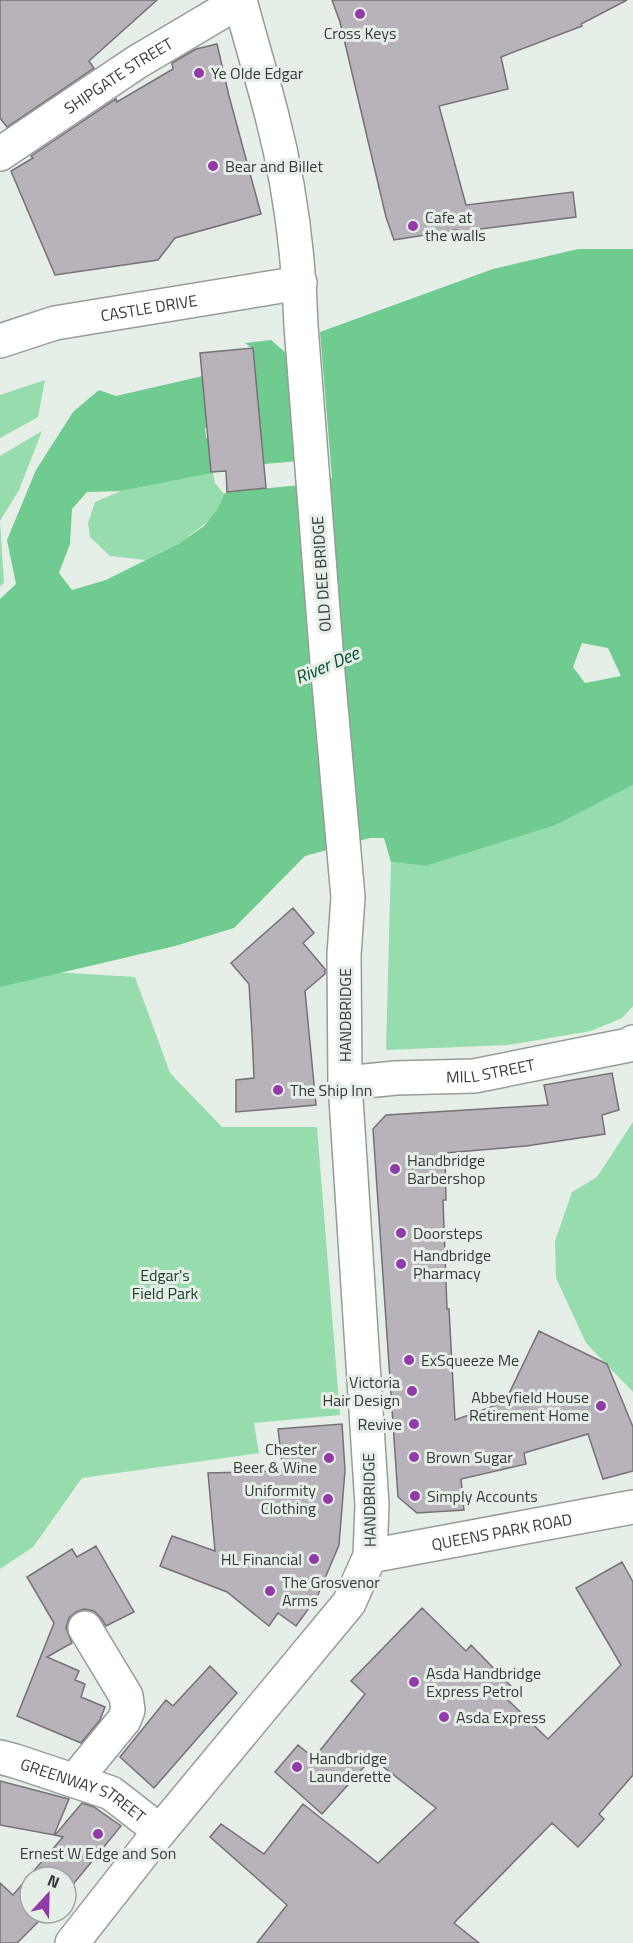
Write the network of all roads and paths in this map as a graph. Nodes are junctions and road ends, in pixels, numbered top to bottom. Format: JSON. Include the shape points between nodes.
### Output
{"nodes":[{"id":1,"x":240,"y":0,"type":"edge"},
{"id":2,"x":0,"y":154,"type":"edge"},
{"id":3,"x":300,"y":283,"type":"junction"},
{"id":4,"x":0,"y":341,"type":"edge"},
{"id":5,"x":344,"y":955,"type":"joint"},
{"id":6,"x":633,"y":1042,"type":"edge"},
{"id":7,"x":345,"y":1083,"type":"junction"},
{"id":8,"x":633,"y":1507,"type":"edge"},
{"id":9,"x":370,"y":1556,"type":"junction"},
{"id":10,"x":84,"y":1628,"type":"dead end"},
{"id":11,"x":0,"y":1757,"type":"edge"},
{"id":12,"x":75,"y":1780,"type":"junction"},
{"id":13,"x":160,"y":1831,"type":"junction"},
{"id":14,"x":79,"y":1941,"type":"edge"}],
"edges":[{"from":1,"to":2,"type":"street","name":"SHIPGATE STREET","via":[[136,62]]},
{"from":1,"to":3,"type":"street","via":[[273,118],[293,218]]},
{"from":3,"to":4,"type":"street","name":"CASTLE DRIVE","via":[[55,323]]},
{"from":3,"to":5,"type":"street","name":"OLD DEE BRIDGE","via":[[348,897]]},
{"from":5,"to":7,"type":"street","name":"HANDBRIDGE"},
{"from":6,"to":7,"type":"street","name":"MILL STREET","via":[[474,1076]]},
{"from":7,"to":9,"type":"street","name":"HANDBRIDGE","via":[[372,1505]]},
{"from":8,"to":9,"type":"street","name":"QUEENS PARK ROAD"},
{"from":9,"to":13,"type":"street","name":"HANDBRIDGE","via":[[349,1603]]},
{"from":10,"to":12,"type":"street","via":[[126,1696],[128,1710]]},
{"from":11,"to":12,"type":"street","name":"GREENWAY STREET"},
{"from":12,"to":13,"type":"street","name":"GREENWAY STREET","via":[[111,1793]]},
{"from":13,"to":14,"type":"street","name":"HANDBRIDGE"}]}
